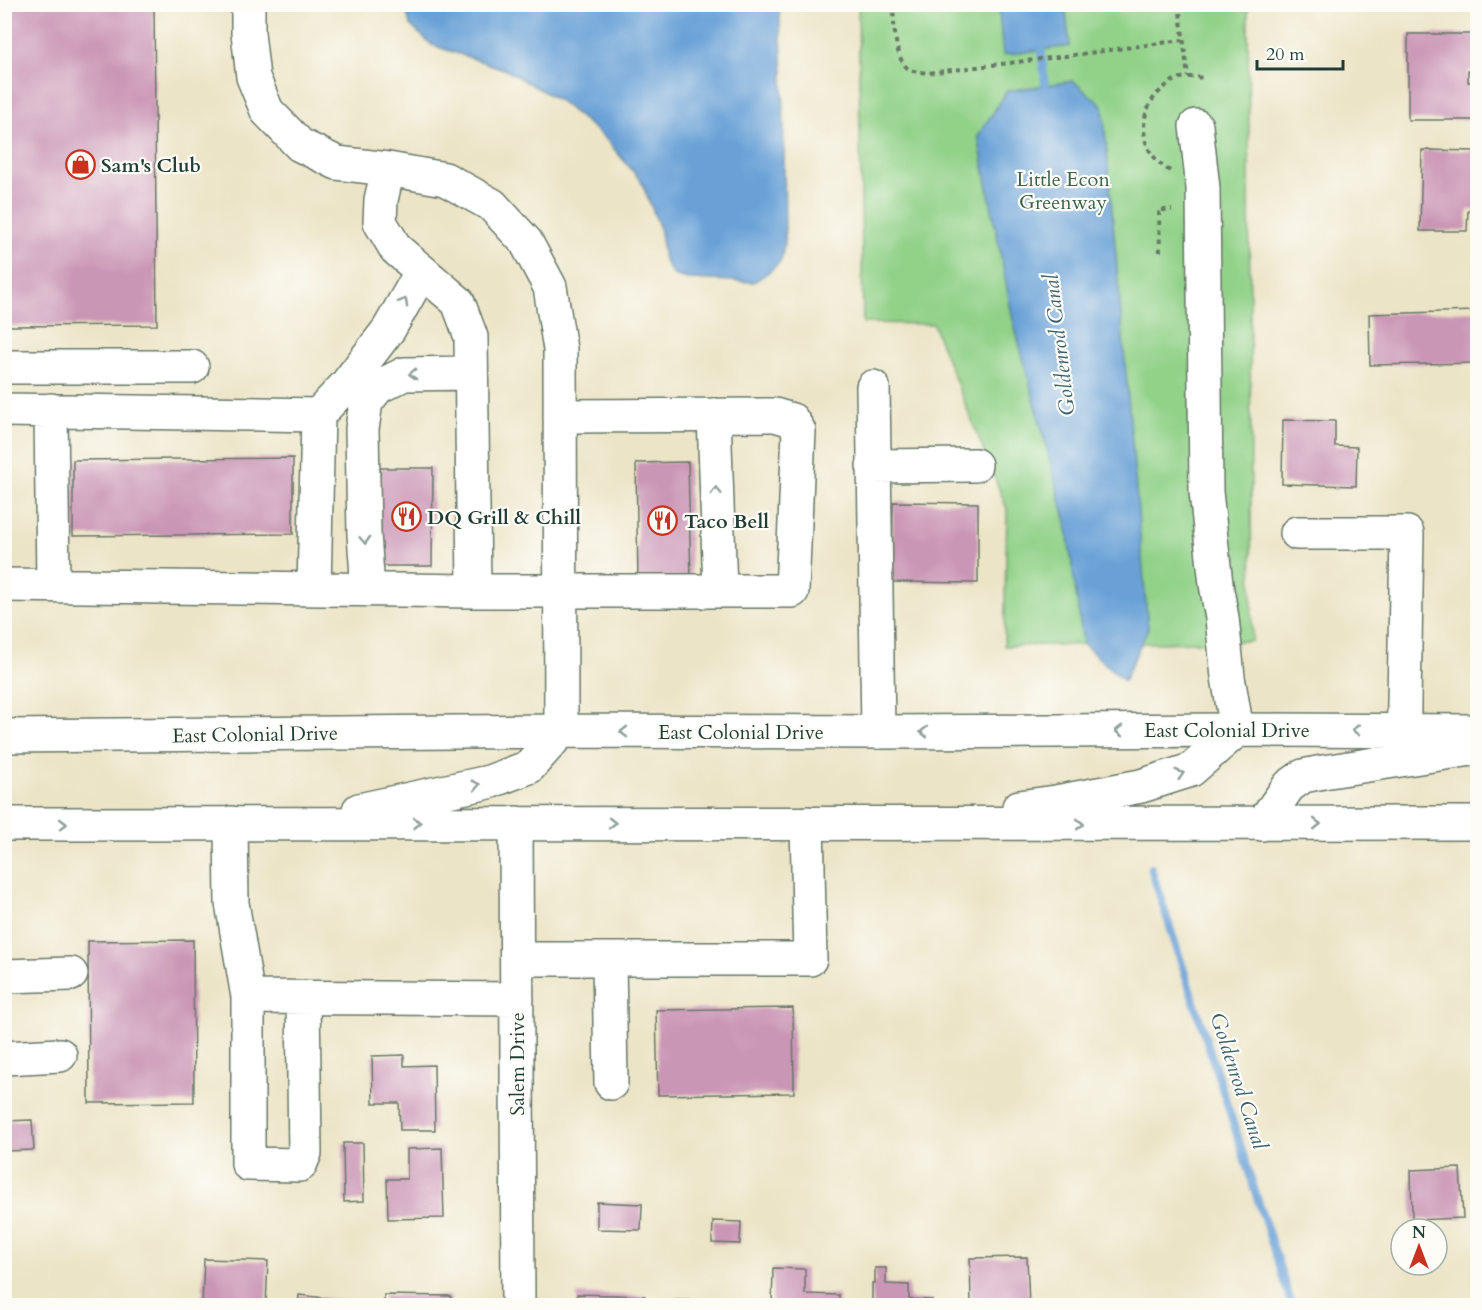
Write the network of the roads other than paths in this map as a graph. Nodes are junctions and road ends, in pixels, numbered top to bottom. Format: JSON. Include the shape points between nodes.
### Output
{"nodes":[{"id":1,"x":248,"y":4,"type":"edge"},
{"id":2,"x":1196,"y":126,"type":"dead end"},
{"id":3,"x":388,"y":169,"type":"junction"},
{"id":4,"x":422,"y":271,"type":"junction"},
{"id":5,"x":4,"y":367,"type":"edge"},
{"id":6,"x":192,"y":367,"type":"dead end"},
{"id":7,"x":471,"y":373,"type":"junction"},
{"id":8,"x":873,"y":387,"type":"dead end"},
{"id":9,"x":4,"y":410,"type":"edge"},
{"id":10,"x":51,"y":410,"type":"junction"},
{"id":11,"x":318,"y":415,"type":"junction"},
{"id":12,"x":714,"y":415,"type":"junction"},
{"id":13,"x":560,"y":416,"type":"junction"},
{"id":14,"x":975,"y":465,"type":"dead end"},
{"id":15,"x":873,"y":466,"type":"junction"},
{"id":16,"x":1297,"y":533,"type":"dead end"},
{"id":17,"x":4,"y":585,"type":"edge"},
{"id":18,"x":53,"y":585,"type":"junction"},
{"id":19,"x":314,"y":589,"type":"junction"},
{"id":20,"x":368,"y":590,"type":"junction"},
{"id":21,"x":474,"y":591,"type":"junction"},
{"id":22,"x":561,"y":591,"type":"junction"},
{"id":23,"x":720,"y":591,"type":"junction"},
{"id":24,"x":1237,"y":730,"type":"junction"},
{"id":25,"x":561,"y":731,"type":"junction"},
{"id":26,"x":1478,"y":731,"type":"edge"},
{"id":27,"x":878,"y":732,"type":"junction"},
{"id":28,"x":4,"y":735,"type":"edge"},
{"id":29,"x":112,"y":736,"type":"junction"},
{"id":30,"x":1403,"y":745,"type":"junction"},
{"id":31,"x":1478,"y":748,"type":"edge"},
{"id":32,"x":4,"y":757,"type":"edge"},
{"id":33,"x":516,"y":823,"type":"junction"},
{"id":34,"x":1478,"y":823,"type":"edge"},
{"id":35,"x":4,"y":824,"type":"edge"},
{"id":36,"x":231,"y":824,"type":"junction"},
{"id":37,"x":296,"y":824,"type":"junction"},
{"id":38,"x":807,"y":824,"type":"junction"},
{"id":39,"x":874,"y":824,"type":"junction"},
{"id":40,"x":1262,"y":824,"type":"junction"},
{"id":41,"x":517,"y":959,"type":"junction"},
{"id":42,"x":609,"y":959,"type":"junction"},
{"id":43,"x":71,"y":974,"type":"dead end"},
{"id":44,"x":4,"y":976,"type":"edge"},
{"id":45,"x":248,"y":997,"type":"junction"},
{"id":46,"x":303,"y":998,"type":"junction"},
{"id":47,"x":517,"y":999,"type":"junction"},
{"id":48,"x":60,"y":1055,"type":"dead end"},
{"id":49,"x":4,"y":1058,"type":"edge"},
{"id":50,"x":611,"y":1083,"type":"dead end"},
{"id":51,"x":518,"y":1305,"type":"edge"}],
"edges":[{"from":1,"to":3,"type":"main road","via":[[253,77],[267,111],[300,145],[337,163]]},
{"from":2,"to":24,"type":"main road","via":[[1203,188],[1206,501]]},
{"from":3,"to":4,"type":"main road","via":[[380,222],[396,249]]},
{"from":3,"to":13,"type":"main road","via":[[445,179],[492,205],[526,242],[550,287],[560,349]]},
{"from":4,"to":7,"type":"main road","via":[[458,302],[471,337]]},
{"from":11,"to":4,"type":"main road","one_way":true,"via":[[389,329]]},
{"from":5,"to":6,"type":"main road"},
{"from":7,"to":20,"type":"main road","one_way":true,"via":[[404,374],[378,387],[366,402],[362,429]]},
{"from":7,"to":21,"type":"main road"},
{"from":8,"to":15,"type":"main road"},
{"from":9,"to":10,"type":"main road"},
{"from":10,"to":11,"type":"main road"},
{"from":10,"to":18,"type":"main road"},
{"from":11,"to":19,"type":"main road"},
{"from":12,"to":13,"type":"main road"},
{"from":23,"to":12,"type":"main road","one_way":true},
{"from":12,"to":23,"type":"main road","via":[[775,415],[792,420],[799,431],[792,591]]},
{"from":13,"to":22,"type":"main road"},
{"from":14,"to":15,"type":"main road"},
{"from":15,"to":27,"type":"main road"},
{"from":16,"to":30,"type":"main road","via":[[1407,533]]},
{"from":17,"to":18,"type":"main road"},
{"from":18,"to":19,"type":"main road"},
{"from":19,"to":20,"type":"main road"},
{"from":20,"to":21,"type":"main road"},
{"from":21,"to":22,"type":"main road"},
{"from":22,"to":23,"type":"main road"},
{"from":22,"to":25,"type":"main road"},
{"from":24,"to":27,"type":"main road","name":"East Colonial Drive","one_way":true},
{"from":30,"to":24,"type":"main road","name":"East Colonial Drive","one_way":true},
{"from":39,"to":24,"type":"main road","one_way":true,"via":[[1056,802],[1141,786],[1191,770]]},
{"from":27,"to":25,"type":"main road","name":"East Colonial Drive","one_way":true},
{"from":25,"to":29,"type":"main road","name":"East Colonial Drive"},
{"from":37,"to":25,"type":"main road","one_way":true,"via":[[489,782],[529,768]]},
{"from":26,"to":30,"type":"main road","name":"East Colonial Drive"},
{"from":28,"to":29,"type":"main road","name":"East Colonial Drive"},
{"from":29,"to":32,"type":"main road"},
{"from":30,"to":31,"type":"main road"},
{"from":30,"to":40,"type":"main road","via":[[1303,776],[1289,786]]},
{"from":37,"to":33,"type":"main road","one_way":true},
{"from":33,"to":38,"type":"main road","one_way":true},
{"from":33,"to":41,"type":"main road","name":"Salem Drive"},
{"from":40,"to":34,"type":"main road","one_way":true},
{"from":35,"to":36,"type":"main road","one_way":true},
{"from":36,"to":37,"type":"main road"},
{"from":36,"to":45,"type":"main road","via":[[232,903]]},
{"from":38,"to":39,"type":"main road"},
{"from":38,"to":42,"type":"main road","via":[[810,959]]},
{"from":39,"to":40,"type":"main road","one_way":true},
{"from":41,"to":42,"type":"main road"},
{"from":41,"to":47,"type":"main road","name":"Salem Drive"},
{"from":42,"to":50,"type":"main road"},
{"from":43,"to":44,"type":"main road"},
{"from":45,"to":46,"type":"main road"},
{"from":45,"to":46,"type":"main road","via":[[248,1164],[300,1164],[305,1153]]},
{"from":46,"to":47,"type":"main road"},
{"from":47,"to":51,"type":"main road","name":"Salem Drive"},
{"from":48,"to":49,"type":"main road"}]}
